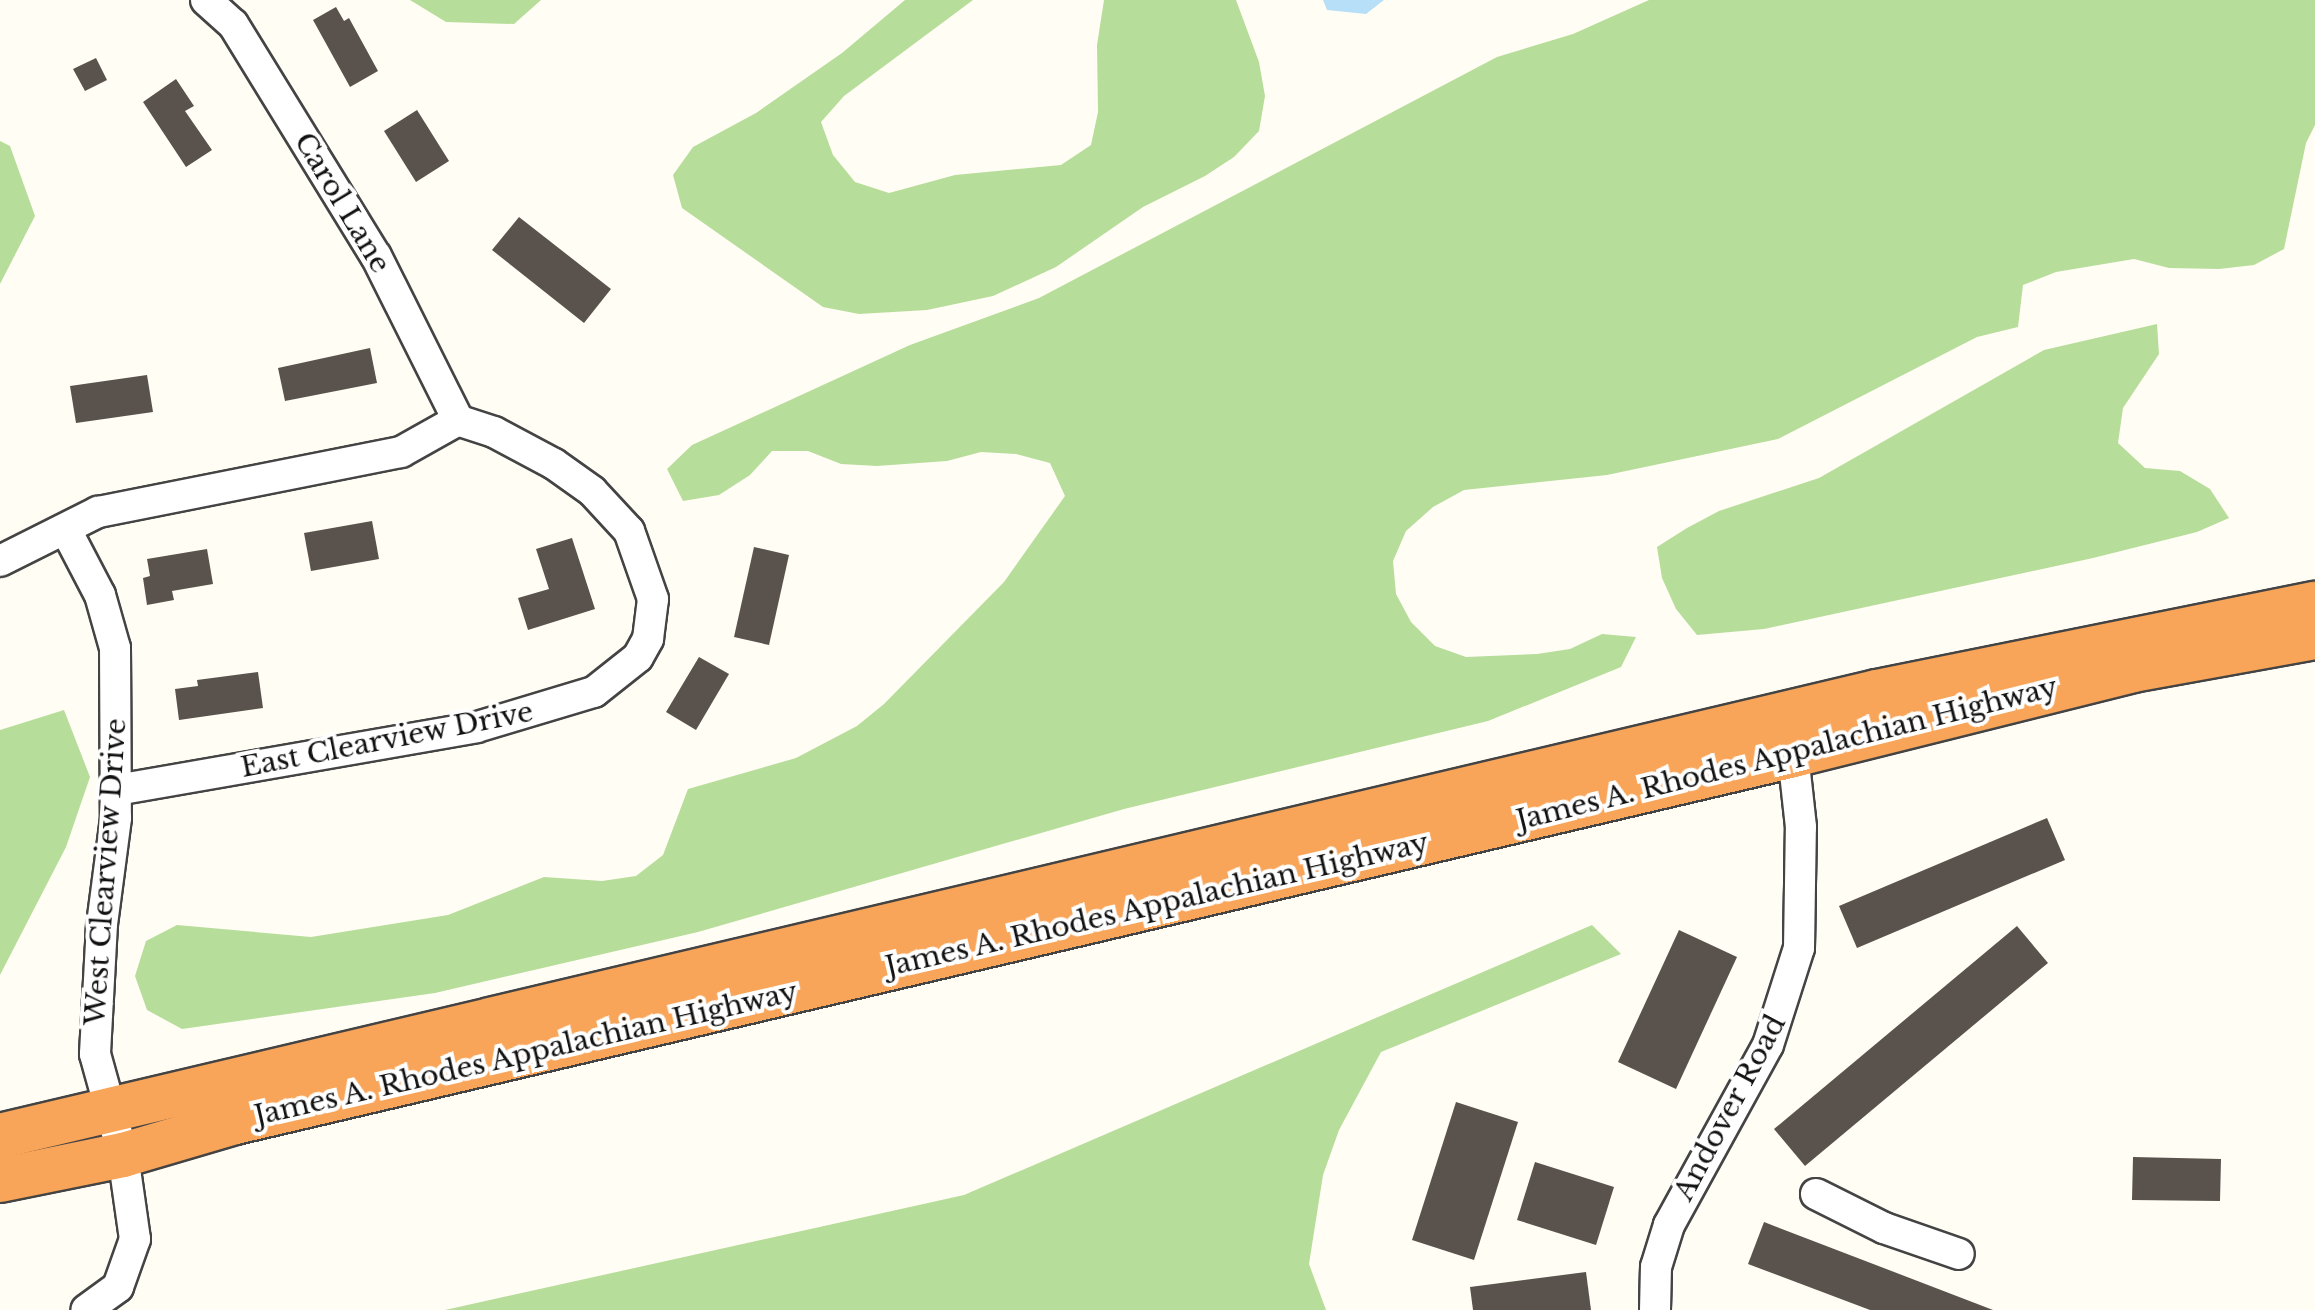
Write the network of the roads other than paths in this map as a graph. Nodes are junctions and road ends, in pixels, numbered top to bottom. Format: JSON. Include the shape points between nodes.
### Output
{"nodes":[{"id":1,"x":206,"y":0,"type":"edge"},
{"id":2,"x":458,"y":420,"type":"junction"},
{"id":3,"x":66,"y":530,"type":"junction"},
{"id":4,"x":0,"y":561,"type":"edge"},
{"id":5,"x":2315,"y":604,"type":"edge"},
{"id":6,"x":2315,"y":637,"type":"edge"},
{"id":7,"x":1784,"y":736,"type":"junction"},
{"id":8,"x":117,"y":790,"type":"junction"},
{"id":9,"x":106,"y":1108,"type":"junction"},
{"id":10,"x":0,"y":1136,"type":"edge"},
{"id":11,"x":123,"y":1155,"type":"junction"},
{"id":12,"x":0,"y":1180,"type":"edge"},
{"id":13,"x":1816,"y":1194,"type":"dead end"},
{"id":14,"x":1959,"y":1254,"type":"dead end"},
{"id":15,"x":86,"y":1310,"type":"edge"},
{"id":16,"x":1655,"y":1310,"type":"edge"}],
"edges":[{"from":1,"to":2,"type":"street","name":"Carol Lane","via":[[233,24],[376,256]]},
{"from":2,"to":3,"type":"street","via":[[401,452],[135,502],[98,512]]},
{"from":2,"to":8,"type":"street","name":"East Clearview Drive","via":[[494,432],[554,464],[592,491],[629,531],[653,599],[648,639],[638,657],[594,692],[477,727]]},
{"from":3,"to":4,"type":"street"},
{"from":3,"to":8,"type":"street","name":"West Clearview Drive","via":[[114,634]]},
{"from":5,"to":7,"type":"highway","name":"James A. Rhodes Appalachian Highway","via":[[2003,664]]},
{"from":6,"to":7,"type":"highway","name":"James A. Rhodes Appalachian Highway"},
{"from":7,"to":9,"type":"highway","name":"James A. Rhodes Appalachian Highway"},
{"from":7,"to":11,"type":"highway","name":"James A. Rhodes Appalachian Highway","via":[[235,1122]]},
{"from":7,"to":16,"type":"street","name":"Andover Road","via":[[1802,855],[1799,948],[1768,1045],[1669,1225],[1656,1267]]},
{"from":8,"to":9,"type":"street","name":"West Clearview Drive","via":[[95,1054]]},
{"from":9,"to":10,"type":"highway","name":"James A. Rhodes Appalachian Highway"},
{"from":9,"to":11,"type":"street","name":"West Clearview Drive"},
{"from":11,"to":12,"type":"highway","name":"James A. Rhodes Appalachian Highway"},
{"from":11,"to":15,"type":"street","name":"West Clearview Drive","via":[[135,1239],[130,1265],[111,1295]]},
{"from":13,"to":14,"type":"street","via":[[1872,1223]]}]}
